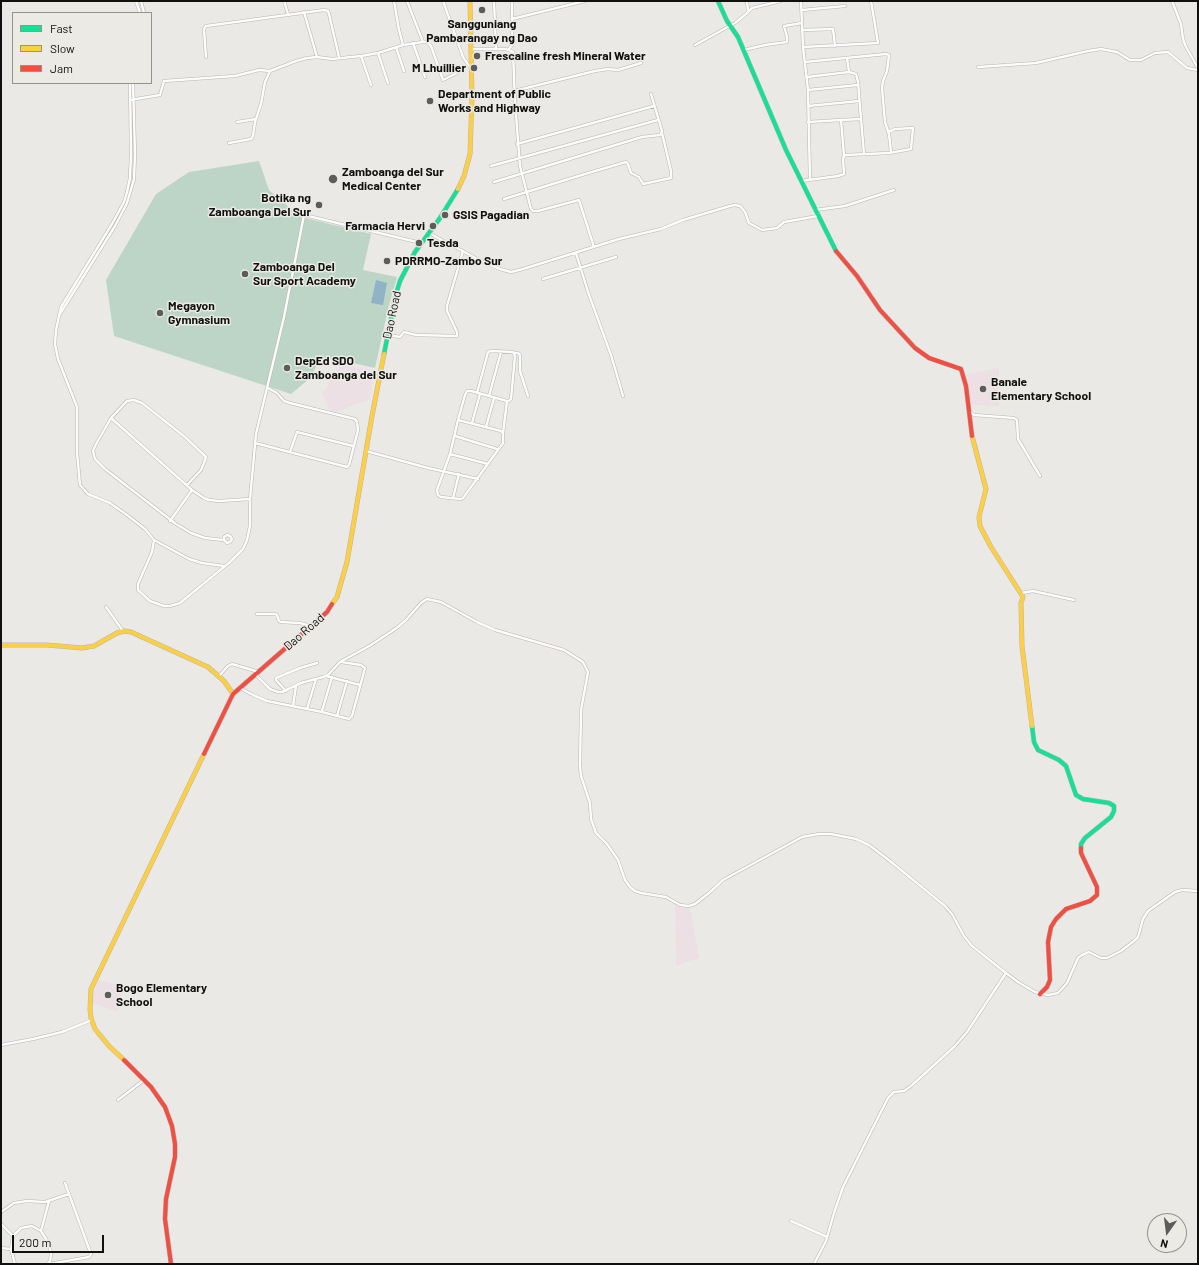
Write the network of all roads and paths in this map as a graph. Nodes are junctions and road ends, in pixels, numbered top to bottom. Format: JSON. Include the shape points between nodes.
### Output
{"nodes":[{"id":1,"x":136,"y":1,"type":"edge"},
{"id":2,"x":141,"y":1,"type":"edge"},
{"id":3,"x":284,"y":1,"type":"edge"},
{"id":4,"x":394,"y":1,"type":"edge"},
{"id":5,"x":407,"y":1,"type":"edge"},
{"id":6,"x":443,"y":1,"type":"edge"},
{"id":7,"x":470,"y":1,"type":"edge"},
{"id":8,"x":494,"y":1,"type":"edge"},
{"id":9,"x":512,"y":1,"type":"edge"},
{"id":10,"x":585,"y":1,"type":"edge"},
{"id":11,"x":718,"y":1,"type":"edge"},
{"id":12,"x":747,"y":1,"type":"edge"},
{"id":13,"x":781,"y":1,"type":"edge"},
{"id":14,"x":801,"y":1,"type":"edge"},
{"id":15,"x":871,"y":1,"type":"edge"},
{"id":16,"x":1172,"y":1,"type":"edge"},
{"id":17,"x":845,"y":6,"type":"dead end"},
{"id":18,"x":802,"y":10,"type":"junction"},
{"id":19,"x":140,"y":12,"type":"edge"},
{"id":20,"x":144,"y":12,"type":"edge"},
{"id":21,"x":304,"y":12,"type":"junction"},
{"id":22,"x":748,"y":12,"type":"junction"},
{"id":23,"x":288,"y":14,"type":"junction"},
{"id":24,"x":512,"y":20,"type":"junction"},
{"id":25,"x":802,"y":23,"type":"junction"},
{"id":26,"x":730,"y":25,"type":"junction"},
{"id":27,"x":802,"y":30,"type":"junction"},
{"id":28,"x":423,"y":42,"type":"junction"},
{"id":29,"x":413,"y":43,"type":"junction"},
{"id":30,"x":404,"y":45,"type":"junction"},
{"id":31,"x":695,"y":45,"type":"dead end"},
{"id":32,"x":835,"y":46,"type":"junction"},
{"id":33,"x":396,"y":47,"type":"junction"},
{"id":34,"x":803,"y":47,"type":"junction"},
{"id":35,"x":471,"y":49,"type":"junction"},
{"id":36,"x":496,"y":49,"type":"junction"},
{"id":37,"x":510,"y":50,"type":"junction"},
{"id":38,"x":743,"y":50,"type":"junction"},
{"id":39,"x":378,"y":53,"type":"junction"},
{"id":40,"x":361,"y":56,"type":"junction"},
{"id":41,"x":206,"y":57,"type":"dead end"},
{"id":42,"x":317,"y":57,"type":"junction"},
{"id":43,"x":339,"y":57,"type":"junction"},
{"id":44,"x":847,"y":58,"type":"junction"},
{"id":45,"x":805,"y":62,"type":"junction"},
{"id":46,"x":641,"y":63,"type":"dead end"},
{"id":47,"x":978,"y":67,"type":"dead end"},
{"id":48,"x":472,"y":68,"type":"junction"},
{"id":49,"x":1198,"y":69,"type":"edge"},
{"id":50,"x":270,"y":71,"type":"junction"},
{"id":51,"x":404,"y":71,"type":"dead end"},
{"id":52,"x":849,"y":72,"type":"junction"},
{"id":53,"x":457,"y":73,"type":"dead end"},
{"id":54,"x":425,"y":77,"type":"dead end"},
{"id":55,"x":807,"y":77,"type":"junction"},
{"id":56,"x":388,"y":83,"type":"dead end"},
{"id":57,"x":130,"y":84,"type":"edge"},
{"id":58,"x":133,"y":84,"type":"edge"},
{"id":59,"x":371,"y":85,"type":"dead end"},
{"id":60,"x":858,"y":85,"type":"junction"},
{"id":61,"x":808,"y":90,"type":"junction"},
{"id":62,"x":514,"y":91,"type":"junction"},
{"id":63,"x":651,"y":94,"type":"dead end"},
{"id":64,"x":132,"y":100,"type":"junction"},
{"id":65,"x":859,"y":101,"type":"junction"},
{"id":66,"x":654,"y":106,"type":"junction"},
{"id":67,"x":808,"y":106,"type":"junction"},
{"id":68,"x":861,"y":118,"type":"junction"},
{"id":69,"x":256,"y":119,"type":"junction"},
{"id":70,"x":658,"y":120,"type":"junction"},
{"id":71,"x":841,"y":120,"type":"junction"},
{"id":72,"x":237,"y":122,"type":"dead end"},
{"id":73,"x":808,"y":122,"type":"junction"},
{"id":74,"x":888,"y":132,"type":"junction"},
{"id":75,"x":662,"y":133,"type":"junction"},
{"id":76,"x":229,"y":143,"type":"dead end"},
{"id":77,"x":517,"y":144,"type":"junction"},
{"id":78,"x":891,"y":152,"type":"junction"},
{"id":79,"x":864,"y":154,"type":"junction"},
{"id":80,"x":844,"y":156,"type":"junction"},
{"id":81,"x":519,"y":158,"type":"junction"},
{"id":82,"x":491,"y":166,"type":"dead end"},
{"id":83,"x":521,"y":173,"type":"junction"},
{"id":84,"x":810,"y":180,"type":"junction"},
{"id":85,"x":801,"y":181,"type":"junction"},
{"id":86,"x":494,"y":182,"type":"dead end"},
{"id":87,"x":894,"y":190,"type":"dead end"},
{"id":88,"x":526,"y":191,"type":"junction"},
{"id":89,"x":504,"y":199,"type":"dead end"},
{"id":90,"x":815,"y":210,"type":"junction"},
{"id":91,"x":818,"y":216,"type":"junction"},
{"id":92,"x":429,"y":233,"type":"junction"},
{"id":93,"x":421,"y":243,"type":"junction"},
{"id":94,"x":594,"y":247,"type":"junction"},
{"id":95,"x":462,"y":251,"type":"junction"},
{"id":96,"x":576,"y":253,"type":"junction"},
{"id":97,"x":616,"y":257,"type":"dead end"},
{"id":98,"x":580,"y":268,"type":"junction"},
{"id":99,"x":543,"y":279,"type":"dead end"},
{"id":100,"x":388,"y":335,"type":"junction"},
{"id":101,"x":501,"y":352,"type":"junction"},
{"id":102,"x":514,"y":353,"type":"junction"},
{"id":103,"x":268,"y":388,"type":"junction"},
{"id":104,"x":479,"y":393,"type":"junction"},
{"id":105,"x":490,"y":396,"type":"junction"},
{"id":106,"x":528,"y":396,"type":"dead end"},
{"id":107,"x":623,"y":396,"type":"dead end"},
{"id":108,"x":494,"y":398,"type":"junction"},
{"id":109,"x":507,"y":401,"type":"junction"},
{"id":110,"x":969,"y":411,"type":"junction"},
{"id":111,"x":111,"y":418,"type":"junction"},
{"id":112,"x":458,"y":420,"type":"junction"},
{"id":113,"x":472,"y":423,"type":"junction"},
{"id":114,"x":486,"y":427,"type":"junction"},
{"id":115,"x":503,"y":433,"type":"junction"},
{"id":116,"x":455,"y":436,"type":"junction"},
{"id":117,"x":255,"y":443,"type":"junction"},
{"id":118,"x":353,"y":446,"type":"junction"},
{"id":119,"x":497,"y":449,"type":"junction"},
{"id":120,"x":366,"y":451,"type":"junction"},
{"id":121,"x":290,"y":452,"type":"junction"},
{"id":122,"x":450,"y":454,"type":"junction"},
{"id":123,"x":488,"y":464,"type":"junction"},
{"id":124,"x":444,"y":471,"type":"junction"},
{"id":125,"x":459,"y":474,"type":"junction"},
{"id":126,"x":1040,"y":476,"type":"dead end"},
{"id":127,"x":478,"y":479,"type":"junction"},
{"id":128,"x":187,"y":485,"type":"junction"},
{"id":129,"x":192,"y":490,"type":"junction"},
{"id":130,"x":453,"y":498,"type":"junction"},
{"id":131,"x":250,"y":499,"type":"junction"},
{"id":132,"x":170,"y":521,"type":"junction"},
{"id":133,"x":154,"y":540,"type":"junction"},
{"id":134,"x":224,"y":540,"type":"dead end"},
{"id":135,"x":225,"y":566,"type":"junction"},
{"id":136,"x":1021,"y":593,"type":"junction"},
{"id":137,"x":1074,"y":600,"type":"dead end"},
{"id":138,"x":106,"y":607,"type":"dead end"},
{"id":139,"x":257,"y":614,"type":"dead end"},
{"id":140,"x":312,"y":626,"type":"junction"},
{"id":141,"x":124,"y":632,"type":"junction"},
{"id":142,"x":1,"y":646,"type":"edge"},
{"id":143,"x":340,"y":662,"type":"junction"},
{"id":144,"x":317,"y":663,"type":"dead end"},
{"id":145,"x":258,"y":674,"type":"junction"},
{"id":146,"x":218,"y":676,"type":"junction"},
{"id":147,"x":326,"y":676,"type":"junction"},
{"id":148,"x":332,"y":678,"type":"junction"},
{"id":149,"x":316,"y":679,"type":"junction"},
{"id":150,"x":347,"y":681,"type":"junction"},
{"id":151,"x":360,"y":685,"type":"junction"},
{"id":152,"x":296,"y":686,"type":"junction"},
{"id":153,"x":240,"y":688,"type":"junction"},
{"id":154,"x":286,"y":691,"type":"junction"},
{"id":155,"x":234,"y":694,"type":"junction"},
{"id":156,"x":293,"y":706,"type":"junction"},
{"id":157,"x":307,"y":709,"type":"junction"},
{"id":158,"x":322,"y":712,"type":"junction"},
{"id":159,"x":337,"y":716,"type":"junction"},
{"id":160,"x":1198,"y":891,"type":"edge"},
{"id":161,"x":1006,"y":973,"type":"junction"},
{"id":162,"x":1040,"y":994,"type":"junction"},
{"id":163,"x":92,"y":1020,"type":"junction"},
{"id":164,"x":1,"y":1044,"type":"edge"},
{"id":165,"x":144,"y":1079,"type":"junction"},
{"id":166,"x":118,"y":1100,"type":"dead end"},
{"id":167,"x":65,"y":1183,"type":"dead end"},
{"id":168,"x":69,"y":1194,"type":"junction"},
{"id":169,"x":50,"y":1200,"type":"junction"},
{"id":170,"x":1,"y":1212,"type":"edge"},
{"id":171,"x":791,"y":1221,"type":"dead end"},
{"id":172,"x":1,"y":1224,"type":"edge"},
{"id":173,"x":41,"y":1231,"type":"junction"},
{"id":174,"x":13,"y":1236,"type":"junction"},
{"id":175,"x":827,"y":1237,"type":"junction"},
{"id":176,"x":1,"y":1248,"type":"edge"},
{"id":177,"x":11,"y":1249,"type":"junction"},
{"id":178,"x":15,"y":1264,"type":"edge"},
{"id":179,"x":48,"y":1264,"type":"edge"},
{"id":180,"x":171,"y":1264,"type":"edge"},
{"id":181,"x":814,"y":1264,"type":"edge"}],
"edges":[{"from":1,"to":19,"type":"street"},
{"from":2,"to":20,"type":"street"},
{"from":3,"to":23,"type":"street"},
{"from":4,"to":30,"type":"street"},
{"from":5,"to":28,"type":"street"},
{"from":6,"to":48,"type":"street","via":[[463,57]]},
{"from":7,"to":35,"type":"street","name":"Dao Road"},
{"from":8,"to":36,"type":"street"},
{"from":9,"to":24,"type":"street"},
{"from":10,"to":24,"type":"street"},
{"from":11,"to":26,"type":"street"},
{"from":12,"to":22,"type":"street"},
{"from":13,"to":22,"type":"street","via":[[752,8]]},
{"from":14,"to":18,"type":"street"},
{"from":15,"to":32,"type":"street","via":[[878,43]]},
{"from":16,"to":49,"type":"street","via":[[1186,47]]},
{"from":17,"to":18,"type":"street"},
{"from":18,"to":25,"type":"street"},
{"from":21,"to":23,"type":"street"},
{"from":21,"to":42,"type":"street"},
{"from":21,"to":43,"type":"street","via":[[328,11]]},
{"from":22,"to":26,"type":"street"},
{"from":23,"to":41,"type":"street","via":[[206,26]]},
{"from":24,"to":37,"type":"street"},
{"from":25,"to":27,"type":"street"},
{"from":25,"to":38,"type":"street","via":[[784,26],[787,42]]},
{"from":26,"to":31,"type":"street"},
{"from":26,"to":38,"type":"street"},
{"from":27,"to":32,"type":"street","via":[[833,29]]},
{"from":27,"to":34,"type":"street"},
{"from":28,"to":29,"type":"street"},
{"from":28,"to":53,"type":"street","via":[[431,46],[443,80]]},
{"from":29,"to":30,"type":"street"},
{"from":29,"to":54,"type":"street"},
{"from":30,"to":33,"type":"street"},
{"from":32,"to":34,"type":"street"},
{"from":33,"to":39,"type":"street"},
{"from":33,"to":51,"type":"street"},
{"from":34,"to":45,"type":"street"},
{"from":35,"to":36,"type":"street"},
{"from":35,"to":48,"type":"street","name":"Dao Road"},
{"from":36,"to":37,"type":"street"},
{"from":37,"to":62,"type":"street","via":[[513,54]]},
{"from":38,"to":85,"type":"street"},
{"from":39,"to":40,"type":"street"},
{"from":39,"to":56,"type":"street"},
{"from":40,"to":43,"type":"street"},
{"from":40,"to":59,"type":"street"},
{"from":42,"to":43,"type":"street"},
{"from":42,"to":50,"type":"street","via":[[296,61]]},
{"from":44,"to":45,"type":"street"},
{"from":44,"to":52,"type":"street"},
{"from":44,"to":74,"type":"street","via":[[886,54],[889,56],[882,88]]},
{"from":45,"to":55,"type":"street"},
{"from":46,"to":62,"type":"street","via":[[618,70],[595,71]]},
{"from":47,"to":49,"type":"street","via":[[1036,63],[1102,49],[1117,52],[1130,60],[1141,60],[1155,53],[1168,52],[1187,68]]},
{"from":48,"to":92,"type":"street","name":"Dao Road","via":[[469,158],[460,185]]},
{"from":50,"to":64,"type":"street","via":[[259,70],[235,76],[164,81],[160,95]]},
{"from":50,"to":69,"type":"street"},
{"from":52,"to":55,"type":"street"},
{"from":52,"to":60,"type":"street","via":[[856,74]]},
{"from":55,"to":61,"type":"street"},
{"from":57,"to":64,"type":"street"},
{"from":58,"to":64,"type":"street"},
{"from":60,"to":61,"type":"street"},
{"from":60,"to":65,"type":"street"},
{"from":61,"to":67,"type":"street"},
{"from":62,"to":77,"type":"street"},
{"from":63,"to":66,"type":"street"},
{"from":64,"to":133,"type":"street","via":[[130,172],[124,202],[61,307],[55,344],[58,359],[77,407],[80,485],[88,494],[110,503],[127,515]]},
{"from":65,"to":67,"type":"street"},
{"from":65,"to":68,"type":"street"},
{"from":66,"to":70,"type":"street"},
{"from":66,"to":77,"type":"street"},
{"from":67,"to":73,"type":"street"},
{"from":68,"to":71,"type":"street"},
{"from":68,"to":79,"type":"street"},
{"from":69,"to":72,"type":"street"},
{"from":69,"to":76,"type":"street","via":[[252,138]]},
{"from":70,"to":75,"type":"street"},
{"from":70,"to":81,"type":"street"},
{"from":71,"to":73,"type":"street"},
{"from":71,"to":80,"type":"street"},
{"from":73,"to":84,"type":"street"},
{"from":74,"to":78,"type":"street"},
{"from":74,"to":78,"type":"street","via":[[912,127],[914,129],[911,149]]},
{"from":75,"to":83,"type":"street","via":[[642,136]]},
{"from":75,"to":88,"type":"street","via":[[671,171],[670,178],[643,184],[639,177],[631,173],[626,162]]},
{"from":77,"to":81,"type":"street"},
{"from":78,"to":79,"type":"street"},
{"from":79,"to":80,"type":"street"},
{"from":80,"to":84,"type":"street","via":[[844,174]]},
{"from":81,"to":82,"type":"street"},
{"from":81,"to":83,"type":"street"},
{"from":83,"to":86,"type":"street"},
{"from":83,"to":88,"type":"street"},
{"from":84,"to":85,"type":"street"},
{"from":85,"to":90,"type":"street"},
{"from":87,"to":90,"type":"street","via":[[845,206]]},
{"from":88,"to":89,"type":"street"},
{"from":88,"to":94,"type":"street","via":[[531,209],[538,212],[580,200]]},
{"from":90,"to":91,"type":"street"},
{"from":91,"to":94,"type":"street","via":[[784,222],[776,228],[762,230],[749,223],[743,209],[735,205],[662,229]]},
{"from":91,"to":110,"type":"street","via":[[835,250],[893,326],[929,358],[961,369]]},
{"from":92,"to":93,"type":"street","name":"Dao Road"},
{"from":92,"to":95,"type":"street"},
{"from":93,"to":100,"type":"street","name":"Dao Road","via":[[400,281]]},
{"from":93,"to":103,"type":"street","via":[[304,215]]},
{"from":94,"to":96,"type":"street"},
{"from":95,"to":96,"type":"street","via":[[511,272]]},
{"from":95,"to":100,"type":"street","via":[[447,306],[457,336],[416,335],[404,332],[400,337]]},
{"from":96,"to":98,"type":"street"},
{"from":97,"to":98,"type":"street"},
{"from":98,"to":99,"type":"street"},
{"from":98,"to":107,"type":"street"},
{"from":100,"to":120,"type":"street","name":"Dao Road"},
{"from":101,"to":102,"type":"street"},
{"from":101,"to":104,"type":"street","via":[[488,352]]},
{"from":101,"to":105,"type":"street"},
{"from":102,"to":106,"type":"street","via":[[520,355],[520,371]]},
{"from":102,"to":109,"type":"street","via":[[511,399]]},
{"from":103,"to":117,"type":"street"},
{"from":103,"to":118,"type":"street","via":[[284,401],[355,419],[358,422],[358,430]]},
{"from":104,"to":105,"type":"street"},
{"from":104,"to":112,"type":"street","via":[[466,392]]},
{"from":104,"to":113,"type":"street"},
{"from":105,"to":108,"type":"street"},
{"from":108,"to":109,"type":"street"},
{"from":108,"to":114,"type":"street"},
{"from":109,"to":115,"type":"street"},
{"from":110,"to":126,"type":"street","via":[[974,415],[1017,420],[1020,444]]},
{"from":110,"to":136,"type":"street","via":[[970,430],[986,489],[979,517],[980,526]]},
{"from":111,"to":128,"type":"street"},
{"from":111,"to":128,"type":"street","via":[[127,401],[134,400],[142,403],[185,438],[206,457],[203,466]]},
{"from":111,"to":132,"type":"street","via":[[94,448],[95,459]]},
{"from":112,"to":113,"type":"street"},
{"from":112,"to":116,"type":"street"},
{"from":113,"to":114,"type":"street"},
{"from":114,"to":115,"type":"street"},
{"from":115,"to":119,"type":"street","via":[[502,446]]},
{"from":116,"to":119,"type":"street"},
{"from":116,"to":122,"type":"street"},
{"from":117,"to":121,"type":"street"},
{"from":117,"to":131,"type":"street"},
{"from":118,"to":121,"type":"street","via":[[297,432]]},
{"from":118,"to":121,"type":"street","via":[[347,467]]},
{"from":119,"to":123,"type":"street"},
{"from":120,"to":124,"type":"street"},
{"from":120,"to":140,"type":"street","name":"Dao Road","via":[[341,588],[334,604]]},
{"from":122,"to":123,"type":"street"},
{"from":122,"to":124,"type":"street"},
{"from":123,"to":127,"type":"street"},
{"from":124,"to":125,"type":"street"},
{"from":124,"to":130,"type":"street","via":[[437,490],[438,495]]},
{"from":125,"to":127,"type":"street"},
{"from":125,"to":130,"type":"street"},
{"from":127,"to":130,"type":"street","via":[[462,499]]},
{"from":128,"to":129,"type":"street"},
{"from":129,"to":131,"type":"street","via":[[214,501]]},
{"from":129,"to":132,"type":"street"},
{"from":131,"to":135,"type":"street","via":[[247,540],[239,554]]},
{"from":132,"to":134,"type":"street","via":[[197,535]]},
{"from":133,"to":135,"type":"street","via":[[189,559]]},
{"from":133,"to":135,"type":"street","via":[[152,552],[141,574],[138,590],[144,597],[157,604],[170,606],[180,603]]},
{"from":136,"to":137,"type":"street","via":[[1033,590]]},
{"from":136,"to":162,"type":"street","via":[[1022,646],[1034,742],[1042,753],[1066,766],[1076,795],[1113,804],[1115,809],[1111,817],[1081,844],[1081,853],[1097,887],[1097,895],[1090,901],[1066,909],[1051,927],[1048,949],[1050,980]]},
{"from":138,"to":141,"type":"street"},
{"from":139,"to":140,"type":"street","via":[[275,614],[281,622]]},
{"from":140,"to":145,"type":"street","name":"Dao Road"},
{"from":141,"to":142,"type":"street","via":[[109,636],[94,646],[82,648],[47,645]]},
{"from":141,"to":146,"type":"street","via":[[140,635],[208,667]]},
{"from":143,"to":147,"type":"street"},
{"from":143,"to":151,"type":"street","via":[[364,667]]},
{"from":143,"to":161,"type":"street","via":[[398,627],[427,599],[441,602],[495,630],[564,650],[584,662],[588,672],[581,710],[580,766],[590,802],[591,819],[596,833],[618,860],[630,887],[641,893],[666,896],[680,905],[689,906],[695,904],[723,880],[802,837],[819,834],[852,838],[863,842],[890,861],[945,906],[972,946]]},
{"from":144,"to":154,"type":"street","via":[[276,678]]},
{"from":145,"to":146,"type":"street","via":[[232,664]]},
{"from":145,"to":153,"type":"street","name":"Dao Road"},
{"from":145,"to":154,"type":"street","via":[[274,691]]},
{"from":146,"to":155,"type":"street"},
{"from":147,"to":148,"type":"street"},
{"from":147,"to":149,"type":"street"},
{"from":148,"to":150,"type":"street"},
{"from":148,"to":158,"type":"street"},
{"from":149,"to":152,"type":"street"},
{"from":149,"to":157,"type":"street"},
{"from":150,"to":151,"type":"street"},
{"from":150,"to":159,"type":"street"},
{"from":151,"to":159,"type":"street","via":[[351,718]]},
{"from":152,"to":154,"type":"street"},
{"from":152,"to":156,"type":"street"},
{"from":153,"to":155,"type":"street","name":"Dao Road"},
{"from":153,"to":156,"type":"street","via":[[259,698]]},
{"from":155,"to":163,"type":"street","name":"Dao Road","via":[[92,989]]},
{"from":156,"to":157,"type":"street"},
{"from":157,"to":158,"type":"street"},
{"from":158,"to":159,"type":"street"},
{"from":160,"to":162,"type":"street","via":[[1182,890],[1167,897],[1145,914],[1141,932],[1134,942],[1106,959],[1089,952],[1082,955],[1078,958],[1067,983],[1058,993]]},
{"from":161,"to":162,"type":"street"},
{"from":161,"to":175,"type":"street","via":[[955,1046],[911,1086],[904,1091],[894,1092],[888,1098],[843,1188]]},
{"from":163,"to":164,"type":"street","via":[[62,1032]]},
{"from":163,"to":165,"type":"street","via":[[95,1029],[109,1046]]},
{"from":165,"to":166,"type":"street"},
{"from":165,"to":180,"type":"street","via":[[164,1107],[172,1126],[175,1144],[174,1165],[165,1206]]},
{"from":167,"to":168,"type":"street"},
{"from":168,"to":169,"type":"street"},
{"from":168,"to":179,"type":"street","via":[[91,1254],[89,1257]]},
{"from":169,"to":170,"type":"street","via":[[14,1203]]},
{"from":169,"to":173,"type":"street"},
{"from":171,"to":175,"type":"street"},
{"from":172,"to":174,"type":"street"},
{"from":173,"to":174,"type":"street","via":[[26,1226]]},
{"from":173,"to":179,"type":"street","via":[[49,1244],[51,1254]]},
{"from":174,"to":177,"type":"street"},
{"from":175,"to":181,"type":"street"},
{"from":176,"to":177,"type":"street"},
{"from":177,"to":178,"type":"street"}]}
